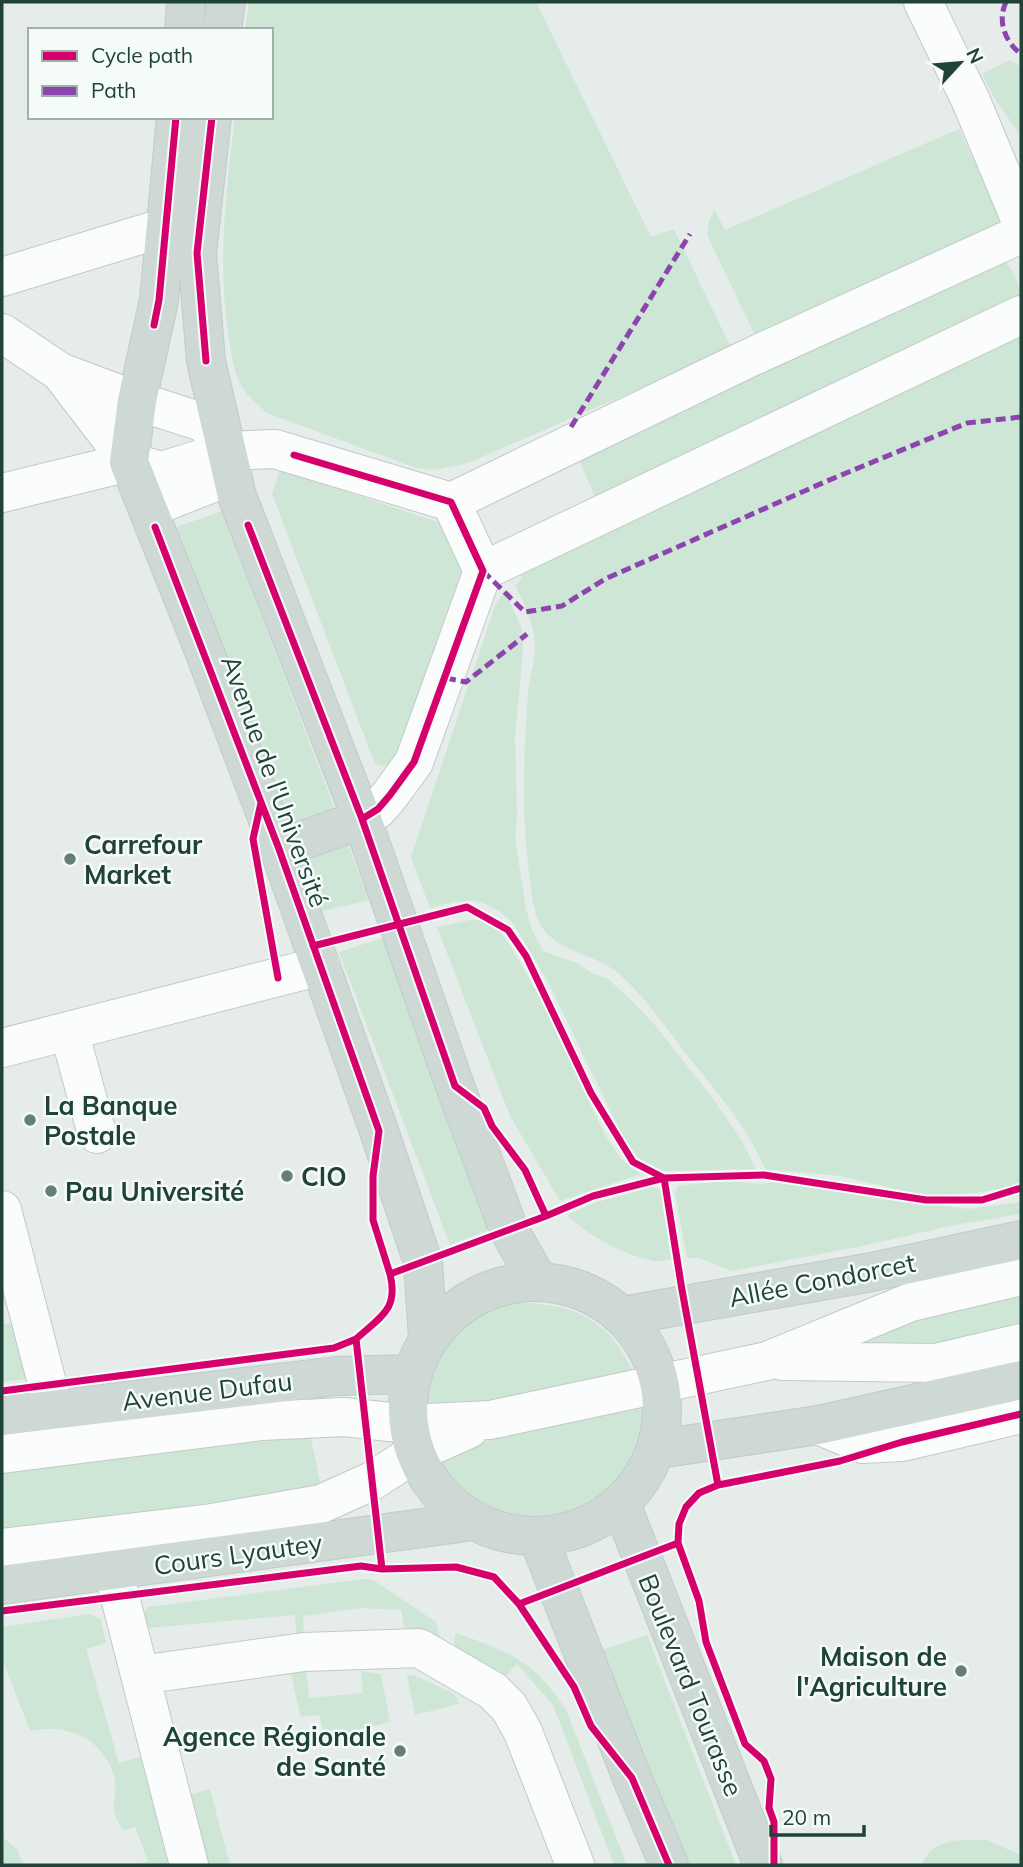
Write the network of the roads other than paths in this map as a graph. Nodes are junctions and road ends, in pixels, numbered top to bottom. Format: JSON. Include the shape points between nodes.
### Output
{"nodes":[{"id":1,"x":186,"y":2,"type":"edge"},
{"id":2,"x":226,"y":2,"type":"edge"},
{"id":3,"x":923,"y":2,"type":"edge"},
{"id":4,"x":184,"y":28,"type":"edge"},
{"id":5,"x":222,"y":28,"type":"edge"},
{"id":6,"x":971,"y":101,"type":"junction"},
{"id":7,"x":176,"y":119,"type":"edge"},
{"id":8,"x":212,"y":119,"type":"edge"},
{"id":9,"x":1021,"y":153,"type":"edge"},
{"id":10,"x":1021,"y":220,"type":"edge"},
{"id":11,"x":166,"y":227,"type":"junction"},
{"id":12,"x":1021,"y":234,"type":"edge"},
{"id":13,"x":2,"y":277,"type":"edge"},
{"id":14,"x":1021,"y":315,"type":"edge"},
{"id":15,"x":2,"y":333,"type":"edge"},
{"id":16,"x":60,"y":372,"type":"junction"},
{"id":17,"x":137,"y":401,"type":"junction"},
{"id":18,"x":226,"y":451,"type":"junction"},
{"id":19,"x":129,"y":462,"type":"junction"},
{"id":20,"x":2,"y":493,"type":"edge"},
{"id":21,"x":451,"y":502,"type":"junction"},
{"id":22,"x":149,"y":508,"type":"junction"},
{"id":23,"x":483,"y":571,"type":"junction"},
{"id":24,"x":362,"y":819,"type":"junction"},
{"id":25,"x":279,"y":849,"type":"junction"},
{"id":26,"x":321,"y":966,"type":"junction"},
{"id":27,"x":77,"y":1029,"type":"junction"},
{"id":28,"x":2,"y":1048,"type":"edge"},
{"id":29,"x":102,"y":1094,"type":"dead end"},
{"id":30,"x":97,"y":1134,"type":"dead end"},
{"id":31,"x":2,"y":1210,"type":"edge"},
{"id":32,"x":1021,"y":1240,"type":"edge"},
{"id":33,"x":1021,"y":1276,"type":"edge"},
{"id":34,"x":538,"y":1281,"type":"junction"},
{"id":35,"x":622,"y":1316,"type":"junction"},
{"id":36,"x":428,"y":1339,"type":"junction"},
{"id":37,"x":1021,"y":1343,"type":"edge"},
{"id":38,"x":767,"y":1361,"type":"junction"},
{"id":39,"x":412,"y":1374,"type":"junction"},
{"id":40,"x":1021,"y":1380,"type":"edge"},
{"id":41,"x":660,"y":1385,"type":"junction"},
{"id":42,"x":54,"y":1410,"type":"junction"},
{"id":43,"x":1021,"y":1415,"type":"edge"},
{"id":44,"x":2,"y":1416,"type":"edge"},
{"id":45,"x":818,"y":1425,"type":"junction"},
{"id":46,"x":412,"y":1439,"type":"junction"},
{"id":47,"x":659,"y":1449,"type":"junction"},
{"id":48,"x":2,"y":1454,"type":"edge"},
{"id":49,"x":621,"y":1504,"type":"junction"},
{"id":50,"x":474,"y":1521,"type":"junction"},
{"id":51,"x":538,"y":1537,"type":"junction"},
{"id":52,"x":2,"y":1548,"type":"edge"},
{"id":53,"x":113,"y":1570,"type":"junction"},
{"id":54,"x":2,"y":1585,"type":"edge"},
{"id":55,"x":141,"y":1675,"type":"junction"},
{"id":56,"x":189,"y":1865,"type":"edge"},
{"id":57,"x":575,"y":1865,"type":"edge"},
{"id":58,"x":669,"y":1865,"type":"edge"},
{"id":59,"x":763,"y":1865,"type":"edge"}],
"edges":[{"from":1,"to":4,"type":"main road"},
{"from":2,"to":5,"type":"main road"},
{"from":3,"to":6,"type":"street"},
{"from":6,"to":9,"type":"street"},
{"from":6,"to":10,"type":"street"},
{"from":7,"to":11,"type":"main road"},
{"from":8,"to":18,"type":"main road","via":[[197,253],[206,361]]},
{"from":11,"to":13,"type":"street"},
{"from":11,"to":17,"type":"main road","via":[[159,300]]},
{"from":12,"to":21,"type":"street"},
{"from":14,"to":23,"type":"street"},
{"from":15,"to":16,"type":"street"},
{"from":16,"to":17,"type":"street"},
{"from":16,"to":19,"type":"street"},
{"from":17,"to":18,"type":"street","via":[[205,423]]},
{"from":17,"to":19,"type":"main road"},
{"from":18,"to":19,"type":"street","via":[[162,471]]},
{"from":18,"to":21,"type":"street","via":[[275,449]]},
{"from":18,"to":22,"type":"street","via":[[215,482]]},
{"from":18,"to":24,"type":"main road","via":[[237,496]]},
{"from":19,"to":20,"type":"street"},
{"from":19,"to":22,"type":"main road","name":"Avenue de l'Université"},
{"from":21,"to":23,"type":"street"},
{"from":22,"to":25,"type":"main road","name":"Avenue de l'Université"},
{"from":23,"to":24,"type":"street","via":[[414,762],[390,795]]},
{"from":24,"to":25,"type":"main road"},
{"from":24,"to":34,"type":"main road","via":[[509,1230]]},
{"from":25,"to":26,"type":"main road","name":"Avenue de l'Université"},
{"from":26,"to":27,"type":"street"},
{"from":26,"to":36,"type":"main road","name":"Avenue de l'Université","via":[[423,1262]]},
{"from":27,"to":28,"type":"street"},
{"from":27,"to":29,"type":"street"},
{"from":27,"to":30,"type":"street"},
{"from":31,"to":42,"type":"street"},
{"from":32,"to":35,"type":"main road","name":"Allée Condorcet","via":[[872,1272]]},
{"from":33,"to":38,"type":"street","via":[[911,1302]]},
{"from":34,"to":35,"type":"main road","via":[[584,1291]]},
{"from":34,"to":36,"type":"main road","via":[[493,1288],[472,1297],[453,1310]]},
{"from":35,"to":41,"type":"main road","via":[[647,1348]]},
{"from":36,"to":39,"type":"main road"},
{"from":37,"to":38,"type":"street","via":[[936,1363]]},
{"from":38,"to":41,"type":"street"},
{"from":39,"to":42,"type":"main road","name":"Avenue Dufau","via":[[337,1376]]},
{"from":39,"to":46,"type":"main road","via":[[408,1399]]},
{"from":40,"to":45,"type":"main road"},
{"from":41,"to":46,"type":"street"},
{"from":41,"to":47,"type":"main road"},
{"from":42,"to":44,"type":"main road","name":"Avenue Dufau"},
{"from":43,"to":45,"type":"street","via":[[902,1442],[863,1444]]},
{"from":45,"to":47,"type":"main road"},
{"from":46,"to":48,"type":"street","via":[[344,1417],[262,1421]]},
{"from":46,"to":50,"type":"main road","via":[[429,1480],[449,1504]]},
{"from":46,"to":52,"type":"street","via":[[372,1481],[321,1504],[212,1523]]},
{"from":47,"to":49,"type":"main road"},
{"from":49,"to":51,"type":"main road","via":[[583,1528]]},
{"from":49,"to":59,"type":"main road","name":"Boulevard Tourasse"},
{"from":50,"to":51,"type":"main road","via":[[505,1533]]},
{"from":50,"to":53,"type":"main road","name":"Cours Lyautey"},
{"from":51,"to":58,"type":"main road"},
{"from":53,"to":54,"type":"main road","name":"Cours Lyautey"},
{"from":53,"to":55,"type":"street"},
{"from":55,"to":56,"type":"street"},
{"from":55,"to":57,"type":"street","via":[[304,1652],[419,1648],[493,1691],[509,1707]]}]}
